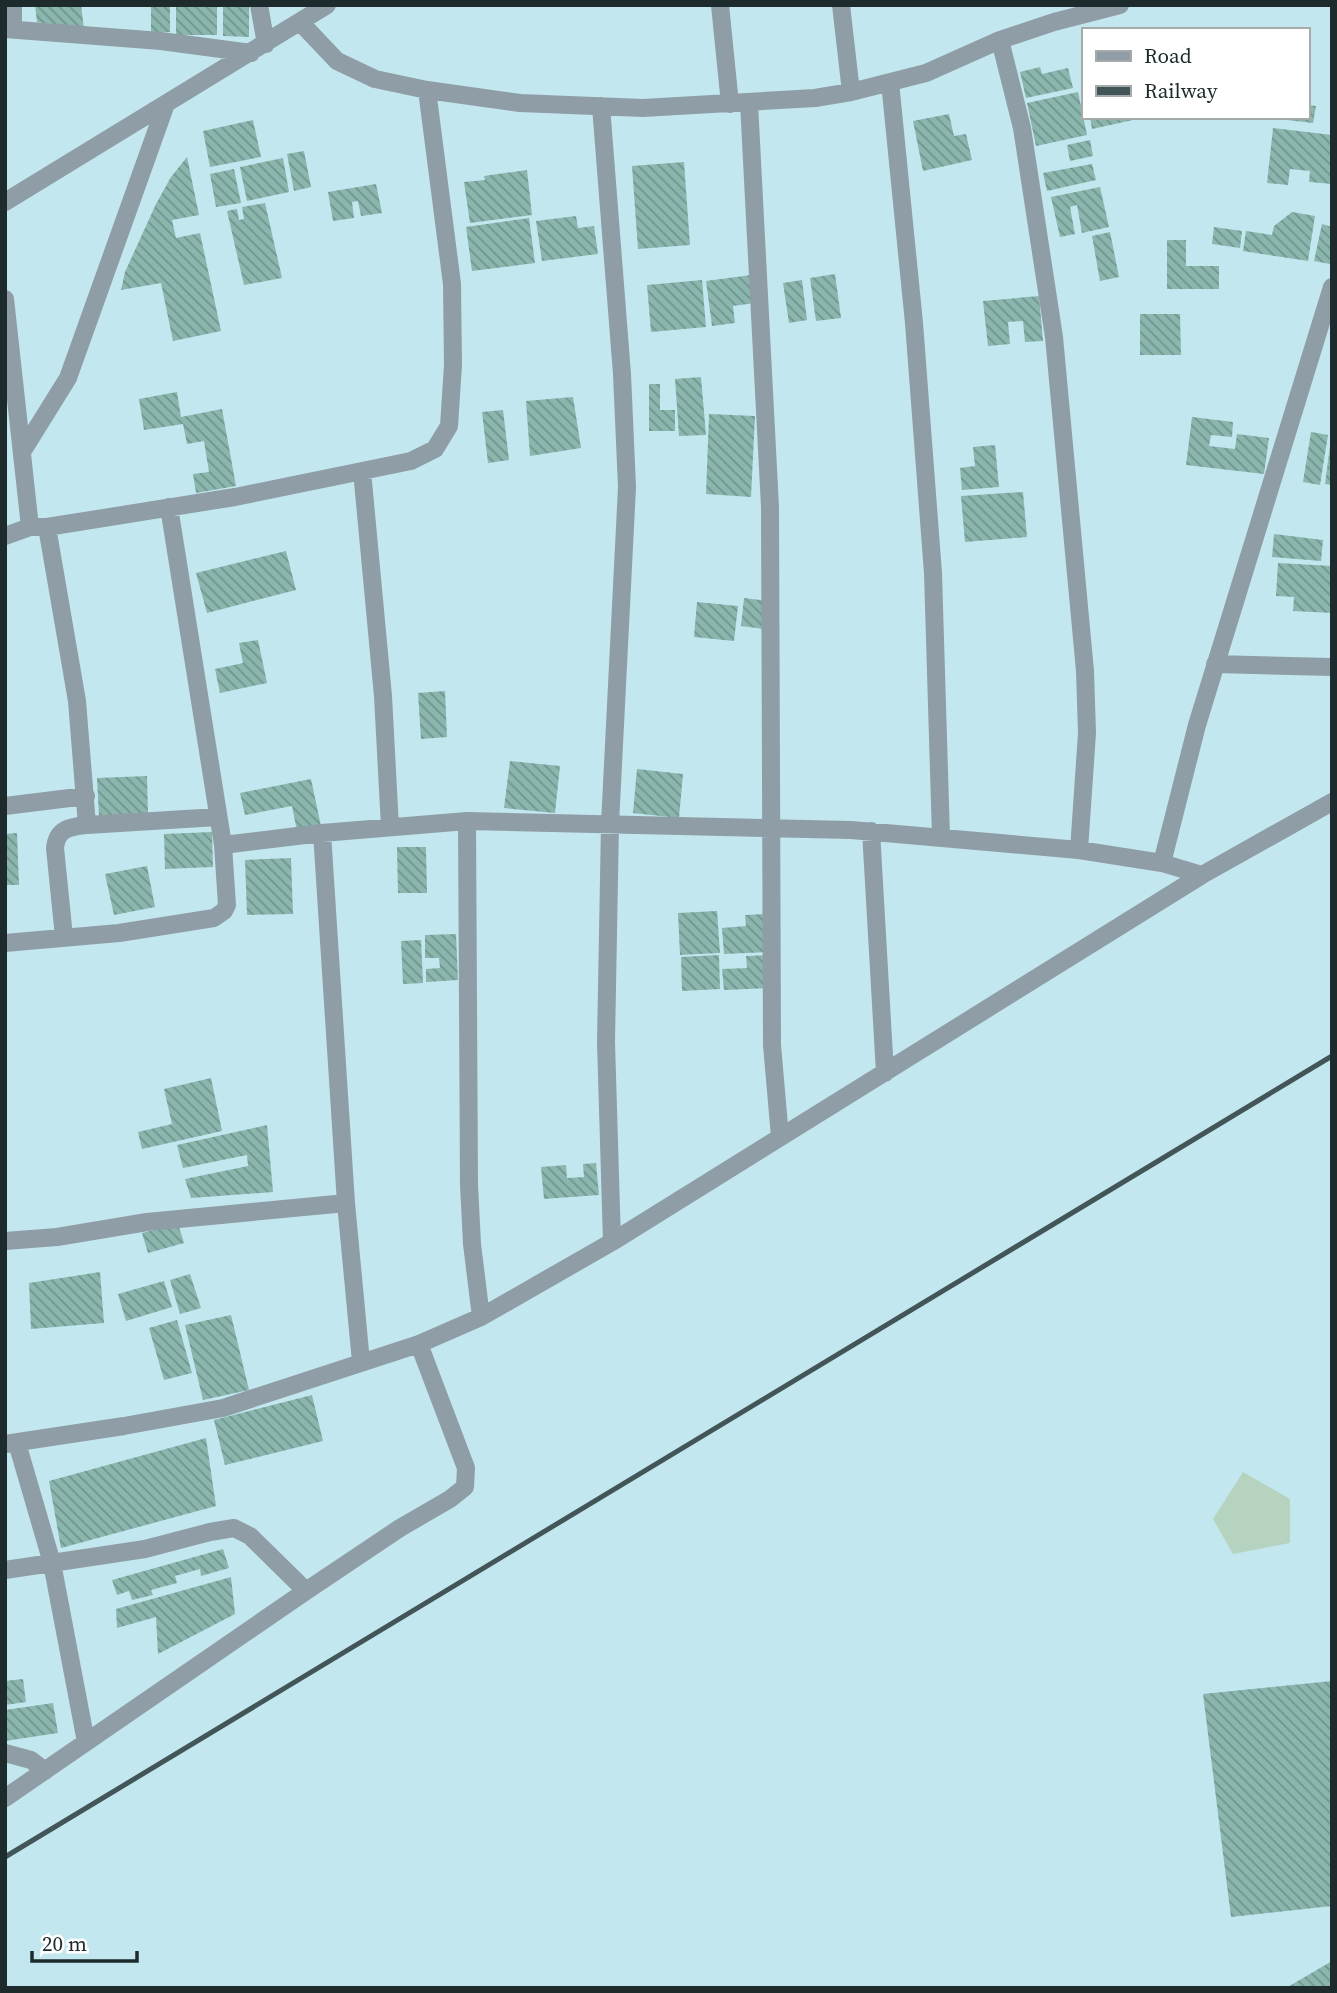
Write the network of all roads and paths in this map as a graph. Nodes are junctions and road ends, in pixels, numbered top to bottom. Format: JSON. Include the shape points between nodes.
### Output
{"nodes":[{"id":1,"x":13,"y":5,"type":"edge"},
{"id":2,"x":258,"y":5,"type":"edge"},
{"id":3,"x":327,"y":5,"type":"edge"},
{"id":4,"x":720,"y":5,"type":"edge"},
{"id":5,"x":841,"y":5,"type":"edge"},
{"id":6,"x":1120,"y":5,"type":"edge"},
{"id":7,"x":1052,"y":13,"type":"edge"},
{"id":8,"x":301,"y":23,"type":"junction"},
{"id":9,"x":9,"y":29,"type":"edge"},
{"id":10,"x":1000,"y":40,"type":"junction"},
{"id":11,"x":259,"y":48,"type":"junction"},
{"id":12,"x":890,"y":82,"type":"junction"},
{"id":13,"x":427,"y":90,"type":"junction"},
{"id":14,"x":851,"y":92,"type":"junction"},
{"id":15,"x":749,"y":103,"type":"junction"},
{"id":16,"x":166,"y":104,"type":"junction"},
{"id":17,"x":730,"y":104,"type":"junction"},
{"id":18,"x":601,"y":106,"type":"junction"},
{"id":19,"x":5,"y":202,"type":"edge"},
{"id":20,"x":1332,"y":287,"type":"edge"},
{"id":21,"x":5,"y":299,"type":"edge"},
{"id":22,"x":22,"y":452,"type":"junction"},
{"id":23,"x":362,"y":471,"type":"junction"},
{"id":24,"x":169,"y":507,"type":"junction"},
{"id":25,"x":39,"y":527,"type":"junction"},
{"id":26,"x":5,"y":536,"type":"edge"},
{"id":27,"x":1215,"y":664,"type":"junction"},
{"id":28,"x":1332,"y":667,"type":"edge"},
{"id":29,"x":86,"y":796,"type":"junction"},
{"id":30,"x":1332,"y":802,"type":"edge"},
{"id":31,"x":5,"y":806,"type":"edge"},
{"id":32,"x":218,"y":817,"type":"junction"},
{"id":33,"x":467,"y":821,"type":"junction"},
{"id":34,"x":610,"y":824,"type":"junction"},
{"id":35,"x":87,"y":825,"type":"junction"},
{"id":36,"x":390,"y":827,"type":"junction"},
{"id":37,"x":770,"y":827,"type":"junction"},
{"id":38,"x":870,"y":831,"type":"junction"},
{"id":39,"x":322,"y":833,"type":"junction"},
{"id":40,"x":941,"y":837,"type":"junction"},
{"id":41,"x":223,"y":845,"type":"junction"},
{"id":42,"x":1080,"y":850,"type":"junction"},
{"id":43,"x":1162,"y":863,"type":"junction"},
{"id":44,"x":1202,"y":875,"type":"junction"},
{"id":45,"x":64,"y":937,"type":"junction"},
{"id":46,"x":5,"y":943,"type":"edge"},
{"id":47,"x":885,"y":1073,"type":"junction"},
{"id":48,"x":780,"y":1137,"type":"junction"},
{"id":49,"x":346,"y":1203,"type":"junction"},
{"id":50,"x":5,"y":1241,"type":"edge"},
{"id":51,"x":612,"y":1242,"type":"junction"},
{"id":52,"x":481,"y":1317,"type":"junction"},
{"id":53,"x":419,"y":1344,"type":"junction"},
{"id":54,"x":361,"y":1362,"type":"junction"},
{"id":55,"x":11,"y":1444,"type":"edge"},
{"id":56,"x":52,"y":1563,"type":"junction"},
{"id":57,"x":5,"y":1570,"type":"edge"},
{"id":58,"x":306,"y":1591,"type":"junction"},
{"id":59,"x":86,"y":1742,"type":"junction"},
{"id":60,"x":5,"y":1753,"type":"edge"},
{"id":61,"x":45,"y":1771,"type":"junction"},
{"id":62,"x":5,"y":1798,"type":"edge"}],
"edges":[{"from":1,"to":9,"type":"street"},
{"from":2,"to":11,"type":"street"},
{"from":3,"to":8,"type":"street"},
{"from":4,"to":17,"type":"street"},
{"from":5,"to":14,"type":"street"},
{"from":6,"to":7,"type":"street"},
{"from":7,"to":10,"type":"street"},
{"from":8,"to":11,"type":"street"},
{"from":8,"to":13,"type":"street","via":[[337,61],[375,79]]},
{"from":9,"to":11,"type":"street"},
{"from":10,"to":12,"type":"street","via":[[926,73]]},
{"from":10,"to":42,"type":"street","via":[[1022,128],[1056,364],[1085,671],[1087,733]]},
{"from":11,"to":16,"type":"street"},
{"from":12,"to":14,"type":"street"},
{"from":12,"to":40,"type":"street","via":[[933,573]]},
{"from":13,"to":18,"type":"street","via":[[520,103]]},
{"from":13,"to":23,"type":"street","via":[[452,284],[449,426],[435,449],[411,461]]},
{"from":14,"to":15,"type":"street"},
{"from":15,"to":17,"type":"street"},
{"from":15,"to":37,"type":"street","via":[[770,507]]},
{"from":16,"to":19,"type":"street"},
{"from":16,"to":22,"type":"street","via":[[68,377]]},
{"from":17,"to":18,"type":"street"},
{"from":18,"to":34,"type":"street","via":[[627,487]]},
{"from":20,"to":27,"type":"street"},
{"from":21,"to":22,"type":"street"},
{"from":22,"to":25,"type":"street"},
{"from":23,"to":24,"type":"street"},
{"from":23,"to":36,"type":"street"},
{"from":24,"to":25,"type":"street"},
{"from":24,"to":32,"type":"street"},
{"from":25,"to":26,"type":"street"},
{"from":25,"to":29,"type":"street","via":[[77,701]]},
{"from":27,"to":28,"type":"street"},
{"from":27,"to":43,"type":"street"},
{"from":29,"to":31,"type":"street"},
{"from":29,"to":35,"type":"street"},
{"from":30,"to":44,"type":"street"},
{"from":32,"to":35,"type":"street"},
{"from":32,"to":41,"type":"street"},
{"from":33,"to":34,"type":"street"},
{"from":33,"to":36,"type":"street"},
{"from":33,"to":52,"type":"street","via":[[469,1185]]},
{"from":34,"to":37,"type":"street"},
{"from":34,"to":51,"type":"street","via":[[606,1042]]},
{"from":35,"to":45,"type":"street","via":[[68,828],[56,838]]},
{"from":36,"to":39,"type":"street"},
{"from":37,"to":38,"type":"street"},
{"from":37,"to":48,"type":"street","via":[[772,1045]]},
{"from":38,"to":40,"type":"street"},
{"from":38,"to":47,"type":"street"},
{"from":39,"to":41,"type":"street"},
{"from":39,"to":49,"type":"street"},
{"from":40,"to":42,"type":"street"},
{"from":41,"to":45,"type":"street","via":[[227,905],[214,918]]},
{"from":42,"to":43,"type":"street"},
{"from":43,"to":44,"type":"street"},
{"from":44,"to":47,"type":"street"},
{"from":45,"to":46,"type":"street"},
{"from":47,"to":48,"type":"street"},
{"from":48,"to":51,"type":"street"},
{"from":49,"to":50,"type":"street"},
{"from":49,"to":54,"type":"street"},
{"from":51,"to":52,"type":"street"},
{"from":52,"to":53,"type":"street"},
{"from":53,"to":54,"type":"street"},
{"from":53,"to":58,"type":"street","via":[[466,1468],[465,1487]]},
{"from":54,"to":55,"type":"street","via":[[223,1408]]},
{"from":55,"to":56,"type":"street"},
{"from":56,"to":57,"type":"street"},
{"from":56,"to":58,"type":"street","via":[[145,1549],[233,1528],[250,1536]]},
{"from":56,"to":59,"type":"street"},
{"from":58,"to":59,"type":"street"},
{"from":59,"to":61,"type":"street"},
{"from":60,"to":61,"type":"street","via":[[32,1760]]},
{"from":61,"to":62,"type":"street"}]}
